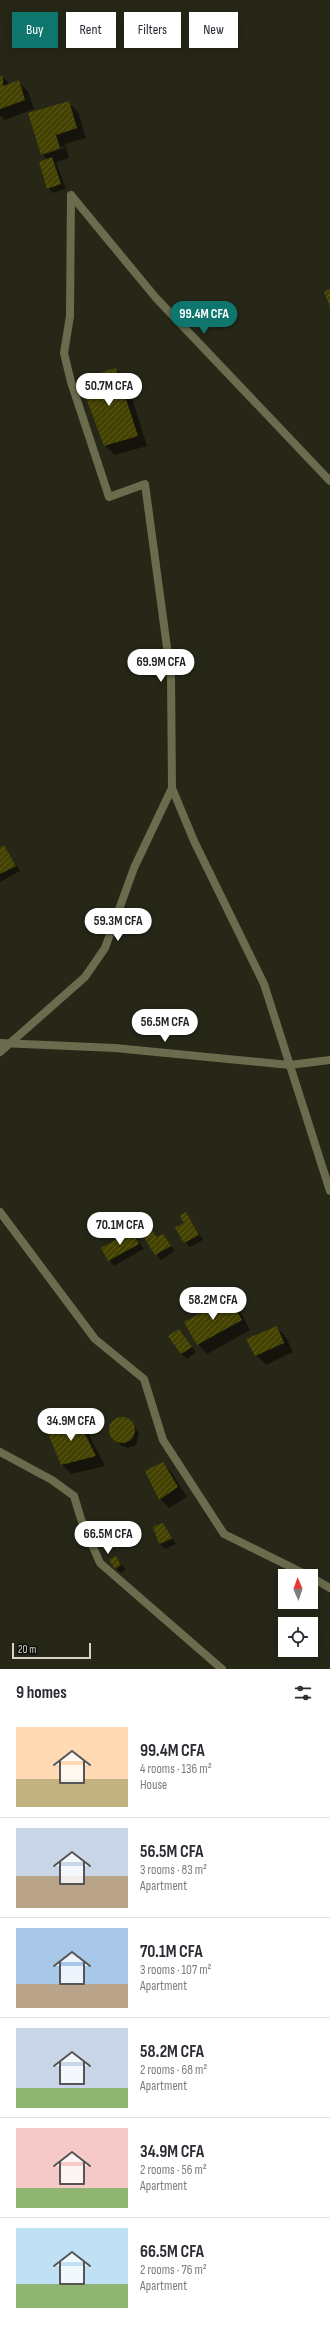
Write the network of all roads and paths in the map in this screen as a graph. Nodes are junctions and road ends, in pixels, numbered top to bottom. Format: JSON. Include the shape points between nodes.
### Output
{"nodes":[{"id":1,"x":330,"y":481,"type":"edge"},
{"id":2,"x":172,"y":788,"type":"junction"},
{"id":3,"x":4,"y":1043,"type":"edge"},
{"id":4,"x":0,"y":1052,"type":"edge"},
{"id":5,"x":330,"y":1060,"type":"edge"},
{"id":6,"x":290,"y":1065,"type":"junction"},
{"id":7,"x":330,"y":1191,"type":"edge"},
{"id":8,"x":0,"y":1212,"type":"edge"},
{"id":9,"x":0,"y":1452,"type":"edge"},
{"id":10,"x":294,"y":1569,"type":"edge"},
{"id":11,"x":318,"y":1581,"type":"edge"},
{"id":12,"x":330,"y":1588,"type":"edge"},
{"id":13,"x":222,"y":1669,"type":"edge"}],
"edges":[{"from":1,"to":2,"type":"street","via":[[156,298],[70,195],[70,316],[64,353],[109,497],[145,484],[171,677]]},
{"from":2,"to":3,"type":"street","via":[[134,868],[105,948],[85,978]]},
{"from":2,"to":6,"type":"street","via":[[194,841],[264,984]]},
{"from":3,"to":4,"type":"street"},
{"from":3,"to":6,"type":"street","via":[[115,1048]]},
{"from":5,"to":6,"type":"street"},
{"from":6,"to":7,"type":"street"},
{"from":8,"to":10,"type":"street","via":[[95,1339],[144,1379],[163,1440],[224,1534]]},
{"from":9,"to":13,"type":"street","via":[[52,1480],[74,1496],[100,1563]]},
{"from":11,"to":12,"type":"street"}]}
